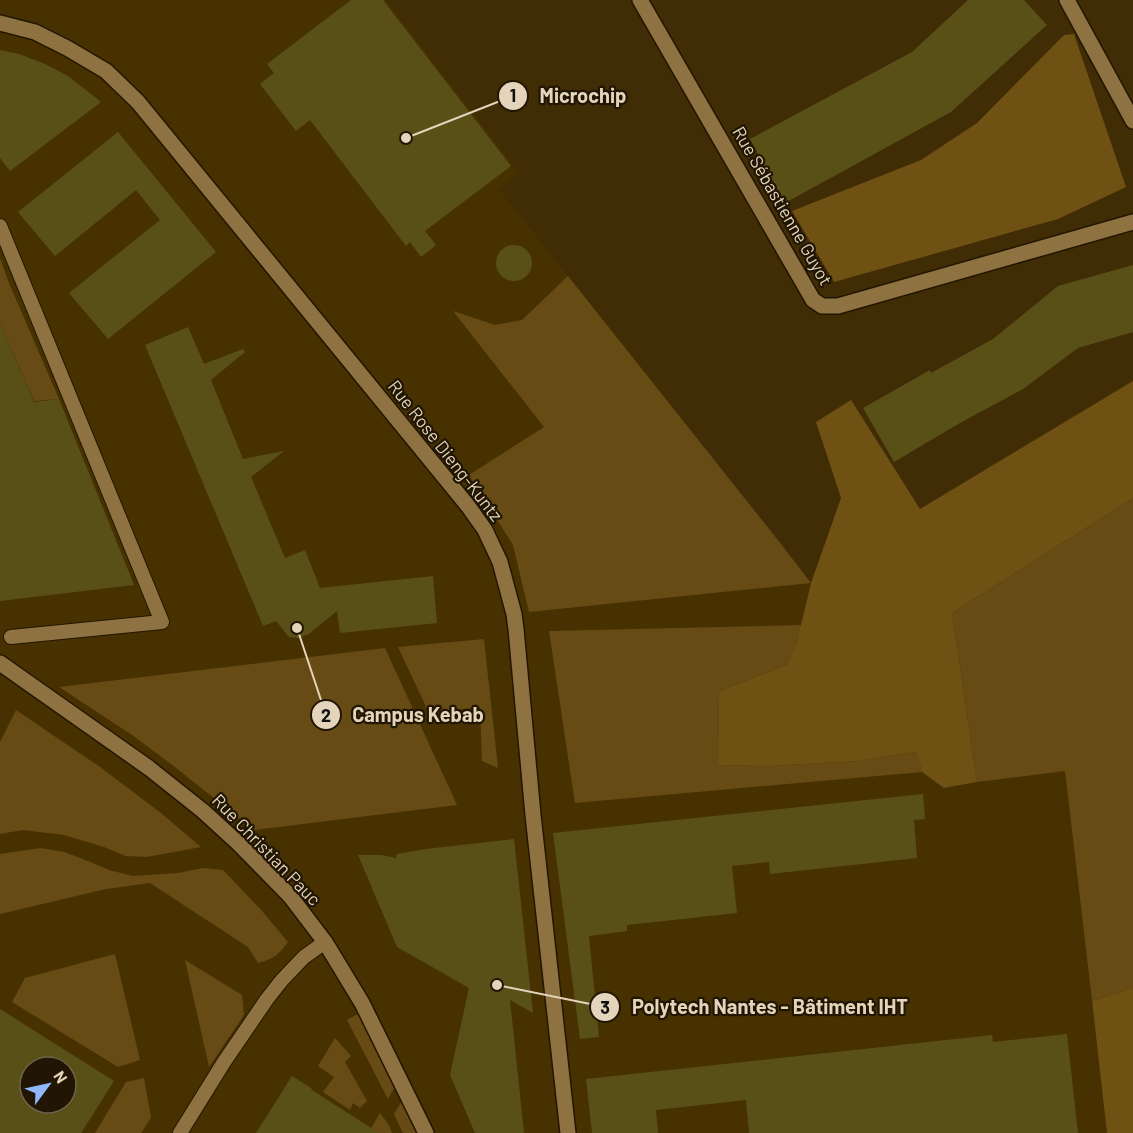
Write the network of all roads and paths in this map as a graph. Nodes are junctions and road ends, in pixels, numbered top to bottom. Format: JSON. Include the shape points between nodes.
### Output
{"nodes":[{"id":1,"x":640,"y":0,"type":"edge"},
{"id":2,"x":1067,"y":0,"type":"edge"},
{"id":3,"x":0,"y":23,"type":"edge"},
{"id":4,"x":1133,"y":121,"type":"edge"},
{"id":5,"x":1133,"y":222,"type":"edge"},
{"id":6,"x":0,"y":226,"type":"edge"},
{"id":7,"x":11,"y":637,"type":"dead end"},
{"id":8,"x":0,"y":663,"type":"edge"},
{"id":9,"x":325,"y":942,"type":"junction"},
{"id":10,"x":180,"y":1133,"type":"edge"},
{"id":11,"x":426,"y":1133,"type":"edge"},
{"id":12,"x":568,"y":1133,"type":"edge"}],
"edges":[{"from":1,"to":5,"type":"street","name":"Rue Sébastienne Guyot","via":[[813,300],[822,306],[838,306]]},
{"from":2,"to":4,"type":"street"},
{"from":3,"to":12,"type":"street","name":"Rue Rose Dieng-Kuntz","via":[[34,32],[67,48],[106,71],[138,102],[485,530],[500,562],[514,614]]},
{"from":6,"to":7,"type":"lane","via":[[162,621]]},
{"from":8,"to":9,"type":"street","name":"Rue Christian Pauc","via":[[203,811],[290,897]]},
{"from":9,"to":10,"type":"lane","via":[[304,957],[267,999]]},
{"from":9,"to":11,"type":"street","name":"Rue Christian Pauc","via":[[362,1004]]}]}
